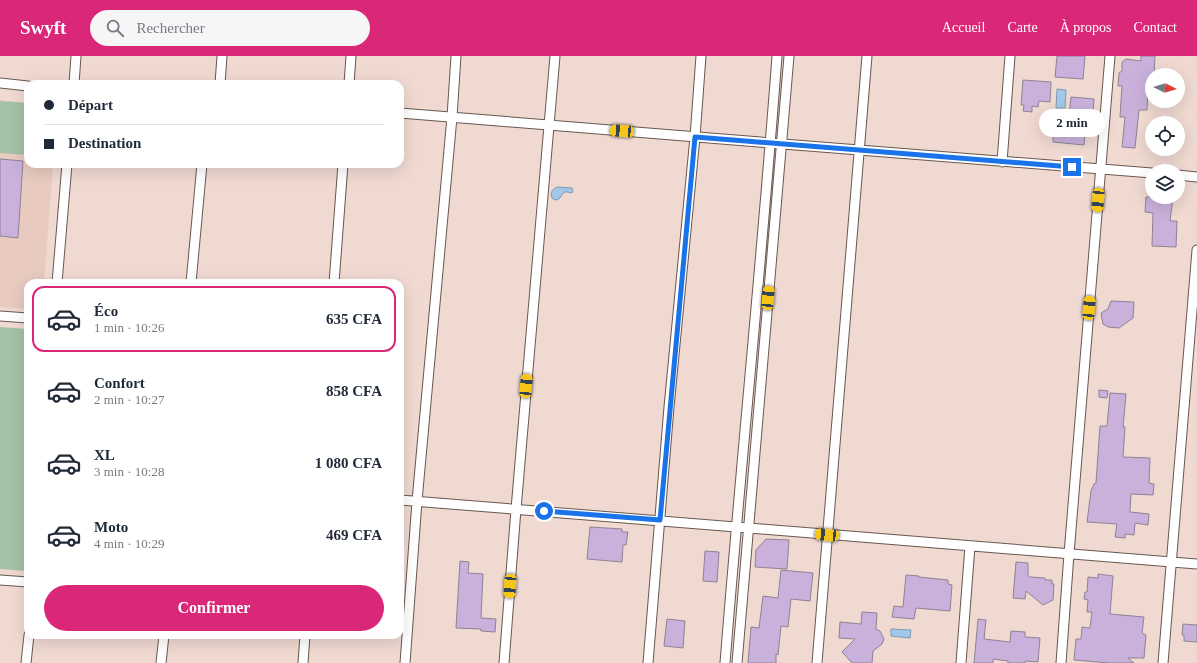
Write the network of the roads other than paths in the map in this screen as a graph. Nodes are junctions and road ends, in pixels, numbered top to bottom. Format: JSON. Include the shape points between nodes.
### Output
{"nodes":[{"id":1,"x":76,"y":56,"type":"edge"},
{"id":2,"x":222,"y":56,"type":"edge"},
{"id":3,"x":351,"y":56,"type":"edge"},
{"id":4,"x":456,"y":56,"type":"edge"},
{"id":5,"x":555,"y":56,"type":"edge"},
{"id":6,"x":700,"y":56,"type":"edge"},
{"id":7,"x":777,"y":56,"type":"edge"},
{"id":8,"x":789,"y":56,"type":"edge"},
{"id":9,"x":867,"y":56,"type":"edge"},
{"id":10,"x":1010,"y":56,"type":"edge"},
{"id":11,"x":1110,"y":56,"type":"edge"},
{"id":12,"x":74,"y":80,"type":"edge"},
{"id":13,"x":220,"y":80,"type":"edge"},
{"id":14,"x":349,"y":80,"type":"edge"},
{"id":15,"x":0,"y":83,"type":"edge"},
{"id":16,"x":24,"y":86,"type":"edge"},
{"id":17,"x":404,"y":113,"type":"edge"},
{"id":18,"x":452,"y":117,"type":"junction"},
{"id":19,"x":550,"y":126,"type":"junction"},
{"id":20,"x":695,"y":137,"type":"junction"},
{"id":21,"x":771,"y":144,"type":"junction"},
{"id":22,"x":782,"y":144,"type":"junction"},
{"id":23,"x":859,"y":149,"type":"junction"},
{"id":24,"x":1002,"y":162,"type":"junction"},
{"id":25,"x":67,"y":168,"type":"edge"},
{"id":26,"x":202,"y":168,"type":"edge"},
{"id":27,"x":343,"y":168,"type":"edge"},
{"id":28,"x":1100,"y":169,"type":"junction"},
{"id":29,"x":1145,"y":172,"type":"edge"},
{"id":30,"x":1185,"y":176,"type":"edge"},
{"id":31,"x":1197,"y":177,"type":"edge"},
{"id":32,"x":1197,"y":250,"type":"edge"},
{"id":33,"x":1196,"y":274,"type":"edge"},
{"id":34,"x":57,"y":279,"type":"edge"},
{"id":35,"x":191,"y":279,"type":"edge"},
{"id":36,"x":334,"y":279,"type":"edge"},
{"id":37,"x":0,"y":316,"type":"edge"},
{"id":38,"x":24,"y":318,"type":"edge"},
{"id":39,"x":404,"y":500,"type":"edge"},
{"id":40,"x":417,"y":501,"type":"junction"},
{"id":41,"x":516,"y":509,"type":"junction"},
{"id":42,"x":660,"y":520,"type":"junction"},
{"id":43,"x":736,"y":527,"type":"junction"},
{"id":44,"x":748,"y":528,"type":"junction"},
{"id":45,"x":827,"y":535,"type":"junction"},
{"id":46,"x":970,"y":546,"type":"junction"},
{"id":47,"x":1069,"y":554,"type":"junction"},
{"id":48,"x":1171,"y":563,"type":"junction"},
{"id":49,"x":1197,"y":564,"type":"edge"},
{"id":50,"x":0,"y":580,"type":"edge"},
{"id":51,"x":24,"y":582,"type":"edge"},
{"id":52,"x":29,"y":639,"type":"edge"},
{"id":53,"x":164,"y":639,"type":"edge"},
{"id":54,"x":305,"y":639,"type":"edge"},
{"id":55,"x":26,"y":663,"type":"edge"},
{"id":56,"x":161,"y":663,"type":"edge"},
{"id":57,"x":303,"y":663,"type":"edge"},
{"id":58,"x":405,"y":663,"type":"edge"},
{"id":59,"x":504,"y":663,"type":"edge"},
{"id":60,"x":648,"y":663,"type":"edge"},
{"id":61,"x":725,"y":663,"type":"edge"},
{"id":62,"x":737,"y":663,"type":"edge"},
{"id":63,"x":817,"y":663,"type":"edge"},
{"id":64,"x":961,"y":663,"type":"edge"},
{"id":65,"x":1061,"y":663,"type":"edge"},
{"id":66,"x":1163,"y":663,"type":"edge"}],
"edges":[{"from":1,"to":12,"type":"street"},
{"from":2,"to":13,"type":"street"},
{"from":3,"to":14,"type":"street"},
{"from":4,"to":18,"type":"street"},
{"from":5,"to":19,"type":"street"},
{"from":6,"to":20,"type":"street"},
{"from":7,"to":21,"type":"street"},
{"from":8,"to":22,"type":"street"},
{"from":9,"to":23,"type":"street"},
{"from":10,"to":24,"type":"street"},
{"from":11,"to":28,"type":"street"},
{"from":15,"to":16,"type":"street"},
{"from":17,"to":18,"type":"street"},
{"from":18,"to":19,"type":"street"},
{"from":18,"to":40,"type":"street"},
{"from":19,"to":20,"type":"street"},
{"from":19,"to":41,"type":"street"},
{"from":20,"to":21,"type":"street"},
{"from":20,"to":42,"type":"street"},
{"from":21,"to":22,"type":"street"},
{"from":21,"to":43,"type":"street"},
{"from":22,"to":23,"type":"street"},
{"from":22,"to":44,"type":"street"},
{"from":23,"to":24,"type":"street"},
{"from":23,"to":45,"type":"street"},
{"from":24,"to":28,"type":"street"},
{"from":25,"to":34,"type":"street"},
{"from":26,"to":35,"type":"street"},
{"from":27,"to":36,"type":"street"},
{"from":28,"to":29,"type":"street"},
{"from":28,"to":47,"type":"street"},
{"from":30,"to":31,"type":"street"},
{"from":32,"to":33,"type":"street"},
{"from":33,"to":48,"type":"street"},
{"from":37,"to":38,"type":"street"},
{"from":39,"to":40,"type":"street"},
{"from":40,"to":41,"type":"street"},
{"from":40,"to":58,"type":"street"},
{"from":41,"to":42,"type":"street"},
{"from":41,"to":59,"type":"street"},
{"from":42,"to":43,"type":"street"},
{"from":42,"to":60,"type":"street"},
{"from":43,"to":44,"type":"street"},
{"from":43,"to":61,"type":"street"},
{"from":44,"to":45,"type":"street"},
{"from":44,"to":62,"type":"street"},
{"from":45,"to":46,"type":"street"},
{"from":45,"to":63,"type":"street"},
{"from":46,"to":47,"type":"street"},
{"from":46,"to":64,"type":"street"},
{"from":47,"to":48,"type":"street"},
{"from":47,"to":65,"type":"street"},
{"from":48,"to":49,"type":"street"},
{"from":48,"to":66,"type":"street"},
{"from":50,"to":51,"type":"street"},
{"from":52,"to":55,"type":"street"},
{"from":53,"to":56,"type":"street"},
{"from":54,"to":57,"type":"street"}]}
